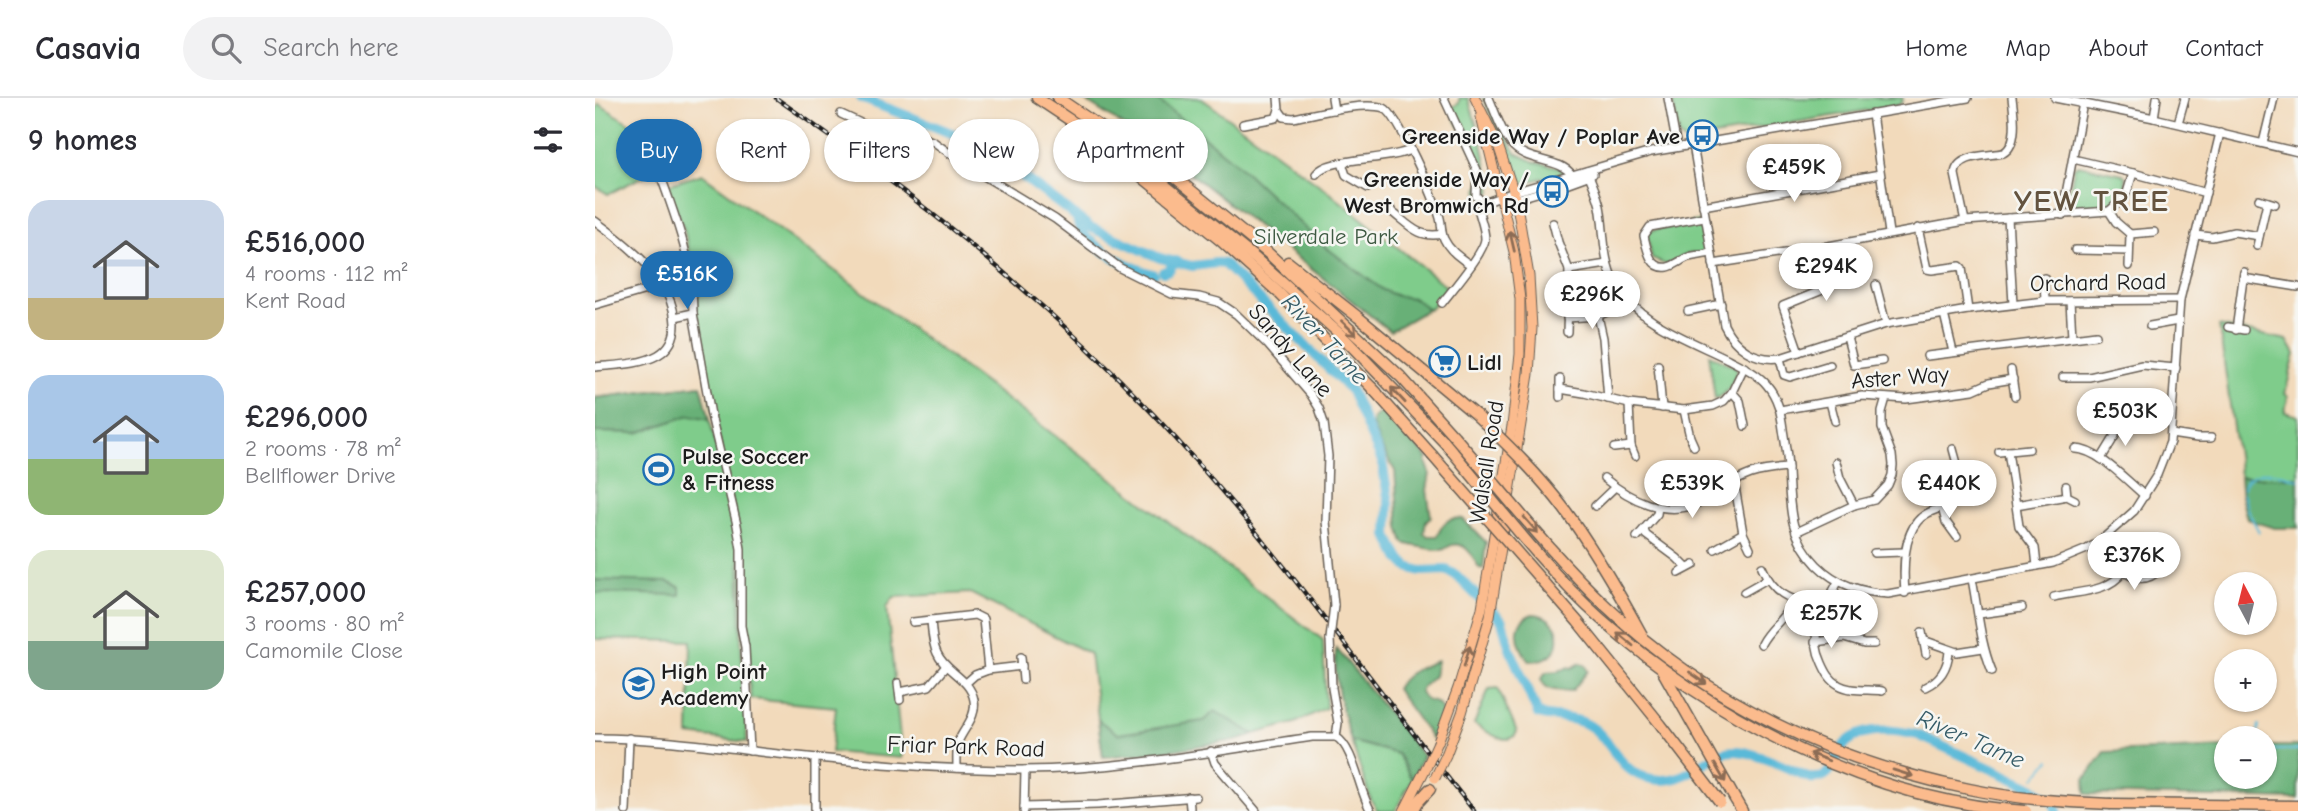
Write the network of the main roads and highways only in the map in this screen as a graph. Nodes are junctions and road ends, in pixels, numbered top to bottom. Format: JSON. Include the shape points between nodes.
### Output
{"nodes":[{"id":1,"x":1037,"y":98,"type":"edge"},
{"id":2,"x":1058,"y":98,"type":"edge"},
{"id":3,"x":1067,"y":98,"type":"edge"},
{"id":4,"x":1476,"y":100,"type":"edge"},
{"id":5,"x":1069,"y":119,"type":"edge"},
{"id":6,"x":1149,"y":182,"type":"edge"},
{"id":7,"x":1160,"y":182,"type":"edge"},
{"id":8,"x":1280,"y":279,"type":"junction"},
{"id":9,"x":1515,"y":367,"type":"junction"},
{"id":10,"x":1529,"y":368,"type":"junction"},
{"id":11,"x":1377,"y":393,"type":"junction"},
{"id":12,"x":1450,"y":440,"type":"junction"},
{"id":13,"x":1433,"y":783,"type":"junction"},
{"id":14,"x":2298,"y":806,"type":"edge"},
{"id":15,"x":1723,"y":807,"type":"edge"},
{"id":16,"x":1404,"y":811,"type":"edge"},
{"id":17,"x":1413,"y":811,"type":"edge"},
{"id":18,"x":1419,"y":811,"type":"edge"},
{"id":19,"x":1742,"y":811,"type":"edge"},
{"id":20,"x":2026,"y":811,"type":"edge"}],
"edges":[{"from":1,"to":5,"type":"highway"},
{"from":2,"to":12,"type":"highway","one_way":true,"via":[[1177,179],[1268,253],[1401,377]]},
{"from":3,"to":19,"type":"highway","one_way":true,"bridge":true,"via":[[1181,175],[1476,415],[1524,460],[1585,539]]},
{"from":9,"to":4,"type":"main road","name":"Walsall Road","one_way":true,"via":[[1521,333],[1518,277]]},
{"from":4,"to":10,"type":"main road","name":"Walsall Road","via":[[1515,196],[1529,276]]},
{"from":6,"to":11,"type":"highway","via":[[1259,275]]},
{"from":7,"to":8,"type":"highway"},
{"from":8,"to":11,"type":"highway"},
{"from":12,"to":8,"type":"highway","one_way":true},
{"from":9,"to":10,"type":"main road"},
{"from":16,"to":9,"type":"main road","name":"Walsall Road","one_way":true,"bridge":true,"via":[[1453,704],[1482,608]]},
{"from":10,"to":13,"type":"main road","name":"Walsall Road","bridge":true,"via":[[1490,616],[1462,713]]},
{"from":11,"to":15,"type":"highway","bridge":true,"via":[[1578,622]]},
{"from":12,"to":14,"type":"highway","one_way":true,"bridge":true,"via":[[1605,605],[1665,655],[1757,716],[1835,750],[1922,778],[2019,797],[2111,804]]},
{"from":20,"to":12,"type":"highway","one_way":true,"bridge":true,"via":[[1944,799],[1881,781],[1806,752],[1702,696],[1640,652],[1560,578]]},
{"from":13,"to":17,"type":"highway"},
{"from":13,"to":18,"type":"main road","name":"Walsall Road"}]}
